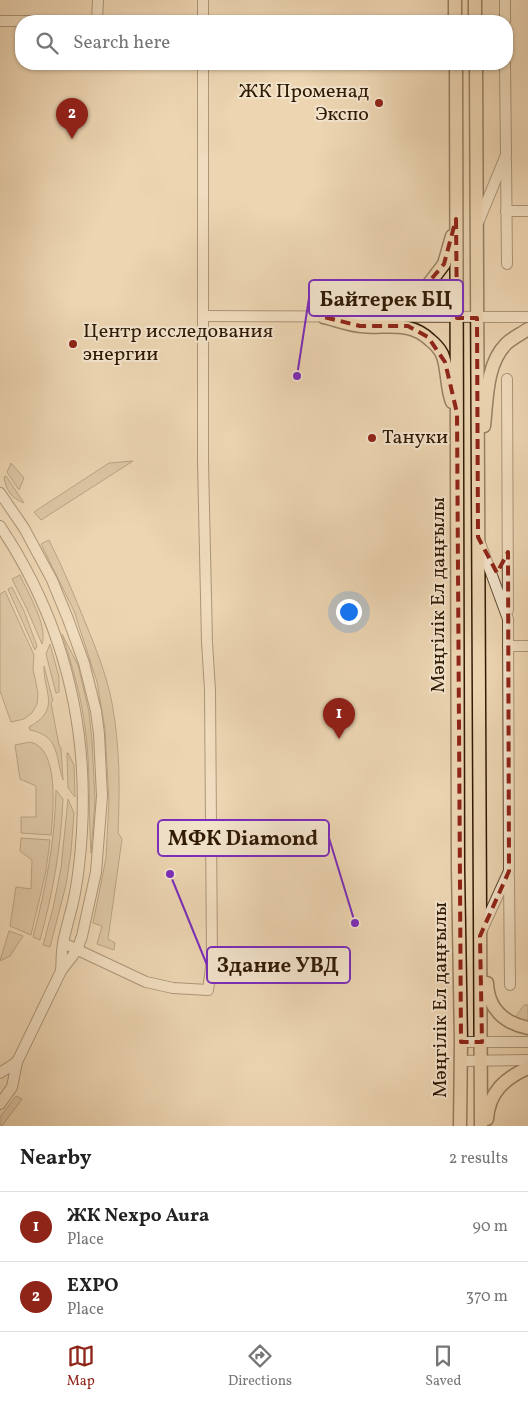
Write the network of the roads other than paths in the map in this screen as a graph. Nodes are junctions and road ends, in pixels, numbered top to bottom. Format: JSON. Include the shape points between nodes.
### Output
{"nodes":[{"id":1,"x":98,"y":0,"type":"edge"},
{"id":2,"x":203,"y":0,"type":"edge"},
{"id":3,"x":455,"y":0,"type":"edge"},
{"id":4,"x":475,"y":0,"type":"edge"},
{"id":5,"x":505,"y":0,"type":"edge"},
{"id":6,"x":97,"y":15,"type":"edge"},
{"id":7,"x":203,"y":15,"type":"edge"},
{"id":8,"x":456,"y":15,"type":"edge"},
{"id":9,"x":475,"y":15,"type":"edge"},
{"id":10,"x":505,"y":15,"type":"edge"},
{"id":11,"x":0,"y":21,"type":"edge"},
{"id":12,"x":15,"y":21,"type":"edge"},
{"id":13,"x":203,"y":70,"type":"edge"},
{"id":14,"x":456,"y":70,"type":"edge"},
{"id":15,"x":476,"y":70,"type":"edge"},
{"id":16,"x":506,"y":70,"type":"edge"},
{"id":17,"x":506,"y":155,"type":"junction"},
{"id":18,"x":506,"y":211,"type":"junction"},
{"id":19,"x":528,"y":211,"type":"edge"},
{"id":20,"x":456,"y":219,"type":"junction"},
{"id":21,"x":476,"y":226,"type":"junction"},
{"id":22,"x":507,"y":264,"type":"dead end"},
{"id":23,"x":204,"y":316,"type":"junction"},
{"id":24,"x":324,"y":317,"type":"junction"},
{"id":25,"x":528,"y":317,"type":"edge"},
{"id":26,"x":458,"y":318,"type":"junction"},
{"id":27,"x":477,"y":318,"type":"junction"},
{"id":28,"x":528,"y":329,"type":"edge"},
{"id":29,"x":506,"y":379,"type":"dead end"},
{"id":30,"x":457,"y":413,"type":"junction"},
{"id":31,"x":478,"y":483,"type":"junction"},
{"id":32,"x":0,"y":493,"type":"edge"},
{"id":33,"x":0,"y":526,"type":"edge"},
{"id":34,"x":478,"y":537,"type":"junction"},
{"id":35,"x":508,"y":552,"type":"junction"},
{"id":36,"x":508,"y":619,"type":"junction"},
{"id":37,"x":508,"y":646,"type":"junction"},
{"id":38,"x":528,"y":646,"type":"edge"},
{"id":39,"x":509,"y":871,"type":"junction"},
{"id":40,"x":480,"y":940,"type":"junction"},
{"id":41,"x":63,"y":943,"type":"junction"},
{"id":42,"x":78,"y":950,"type":"junction"},
{"id":43,"x":61,"y":971,"type":"junction"},
{"id":44,"x":510,"y":984,"type":"dead end"},
{"id":45,"x":528,"y":1028,"type":"edge"},
{"id":46,"x":461,"y":1042,"type":"junction"},
{"id":47,"x":482,"y":1042,"type":"junction"},
{"id":48,"x":528,"y":1042,"type":"edge"},
{"id":49,"x":528,"y":1060,"type":"edge"},
{"id":50,"x":460,"y":1061,"type":"junction"},
{"id":51,"x":482,"y":1061,"type":"junction"},
{"id":52,"x":17,"y":1062,"type":"junction"},
{"id":53,"x":528,"y":1068,"type":"edge"},
{"id":54,"x":0,"y":1073,"type":"edge"},
{"id":55,"x":0,"y":1104,"type":"edge"},
{"id":56,"x":460,"y":1126,"type":"edge"},
{"id":57,"x":481,"y":1126,"type":"edge"},
{"id":58,"x":487,"y":1126,"type":"edge"}],
"edges":[{"from":1,"to":6,"type":"street"},
{"from":2,"to":7,"type":"street"},
{"from":3,"to":8,"type":"main road"},
{"from":4,"to":9,"type":"main road"},
{"from":5,"to":10,"type":"street"},
{"from":11,"to":12,"type":"street"},
{"from":13,"to":23,"type":"street"},
{"from":14,"to":20,"type":"main road","name":"Мәңгілік Ел даңғылы"},
{"from":15,"to":21,"type":"main road","name":"Мәңгілік Ел даңғылы"},
{"from":16,"to":17,"type":"street"},
{"from":17,"to":18,"type":"street"},
{"from":17,"to":21,"type":"street"},
{"from":18,"to":19,"type":"street"},
{"from":18,"to":22,"type":"street"},
{"from":20,"to":24,"type":"main road","via":[[444,264],[424,289]]},
{"from":20,"to":26,"type":"main road","name":"Мәңгілік Ел даңғылы"},
{"from":21,"to":27,"type":"main road","name":"Мәңгілік Ел даңғылы"},
{"from":23,"to":24,"type":"street"},
{"from":23,"to":42,"type":"street","via":[[203,457],[210,690],[212,960],[208,990],[146,982]]},
{"from":24,"to":26,"type":"street"},
{"from":24,"to":30,"type":"main road","via":[[360,326],[408,326],[428,337],[445,362],[450,398]]},
{"from":25,"to":27,"type":"street"},
{"from":26,"to":27,"type":"street"},
{"from":26,"to":30,"type":"main road","name":"Мәңгілік Ел даңғылы"},
{"from":27,"to":31,"type":"main road","name":"Мәңгілік Ел даңғылы"},
{"from":28,"to":31,"type":"main road","via":[[506,344],[493,367],[488,383]]},
{"from":29,"to":35,"type":"street"},
{"from":30,"to":46,"type":"main road","name":"Мәңгілік Ел даңғылы"},
{"from":31,"to":34,"type":"main road","name":"Мәңгілік Ел даңғылы"},
{"from":32,"to":42,"type":"street","via":[[30,539],[60,600],[84,663],[96,711],[102,778],[100,842],[92,895]]},
{"from":33,"to":41,"type":"street","via":[[25,568],[53,629],[78,719],[83,785],[82,836],[76,890]]},
{"from":34,"to":35,"type":"street","via":[[493,563],[501,562]]},
{"from":34,"to":36,"type":"street"},
{"from":34,"to":40,"type":"main road","name":"Мәңгілік Ел даңғылы"},
{"from":35,"to":36,"type":"street"},
{"from":36,"to":37,"type":"street"},
{"from":37,"to":38,"type":"street"},
{"from":37,"to":39,"type":"street"},
{"from":39,"to":40,"type":"street"},
{"from":39,"to":44,"type":"street"},
{"from":40,"to":45,"type":"main road","via":[[489,998],[495,1010],[512,1024]]},
{"from":40,"to":47,"type":"main road","name":"Мәңгілік Ел даңғылы"},
{"from":41,"to":42,"type":"street"},
{"from":41,"to":43,"type":"street"},
{"from":42,"to":43,"type":"street"},
{"from":43,"to":52,"type":"street"},
{"from":46,"to":47,"type":"street"},
{"from":46,"to":50,"type":"main road","name":"Мәңгілік Ел даңғылы"},
{"from":47,"to":48,"type":"street"},
{"from":47,"to":51,"type":"main road","name":"Мәңгілік Ел даңғылы"},
{"from":49,"to":51,"type":"street"},
{"from":50,"to":51,"type":"street"},
{"from":50,"to":56,"type":"main road","name":"Мәңгілік Ел даңғылы"},
{"from":51,"to":57,"type":"main road","name":"Мәңгілік Ел даңғылы"},
{"from":52,"to":54,"type":"street"},
{"from":52,"to":55,"type":"street","via":[[12,1087]]},
{"from":53,"to":58,"type":"main road","via":[[512,1075],[492,1096]]}]}
